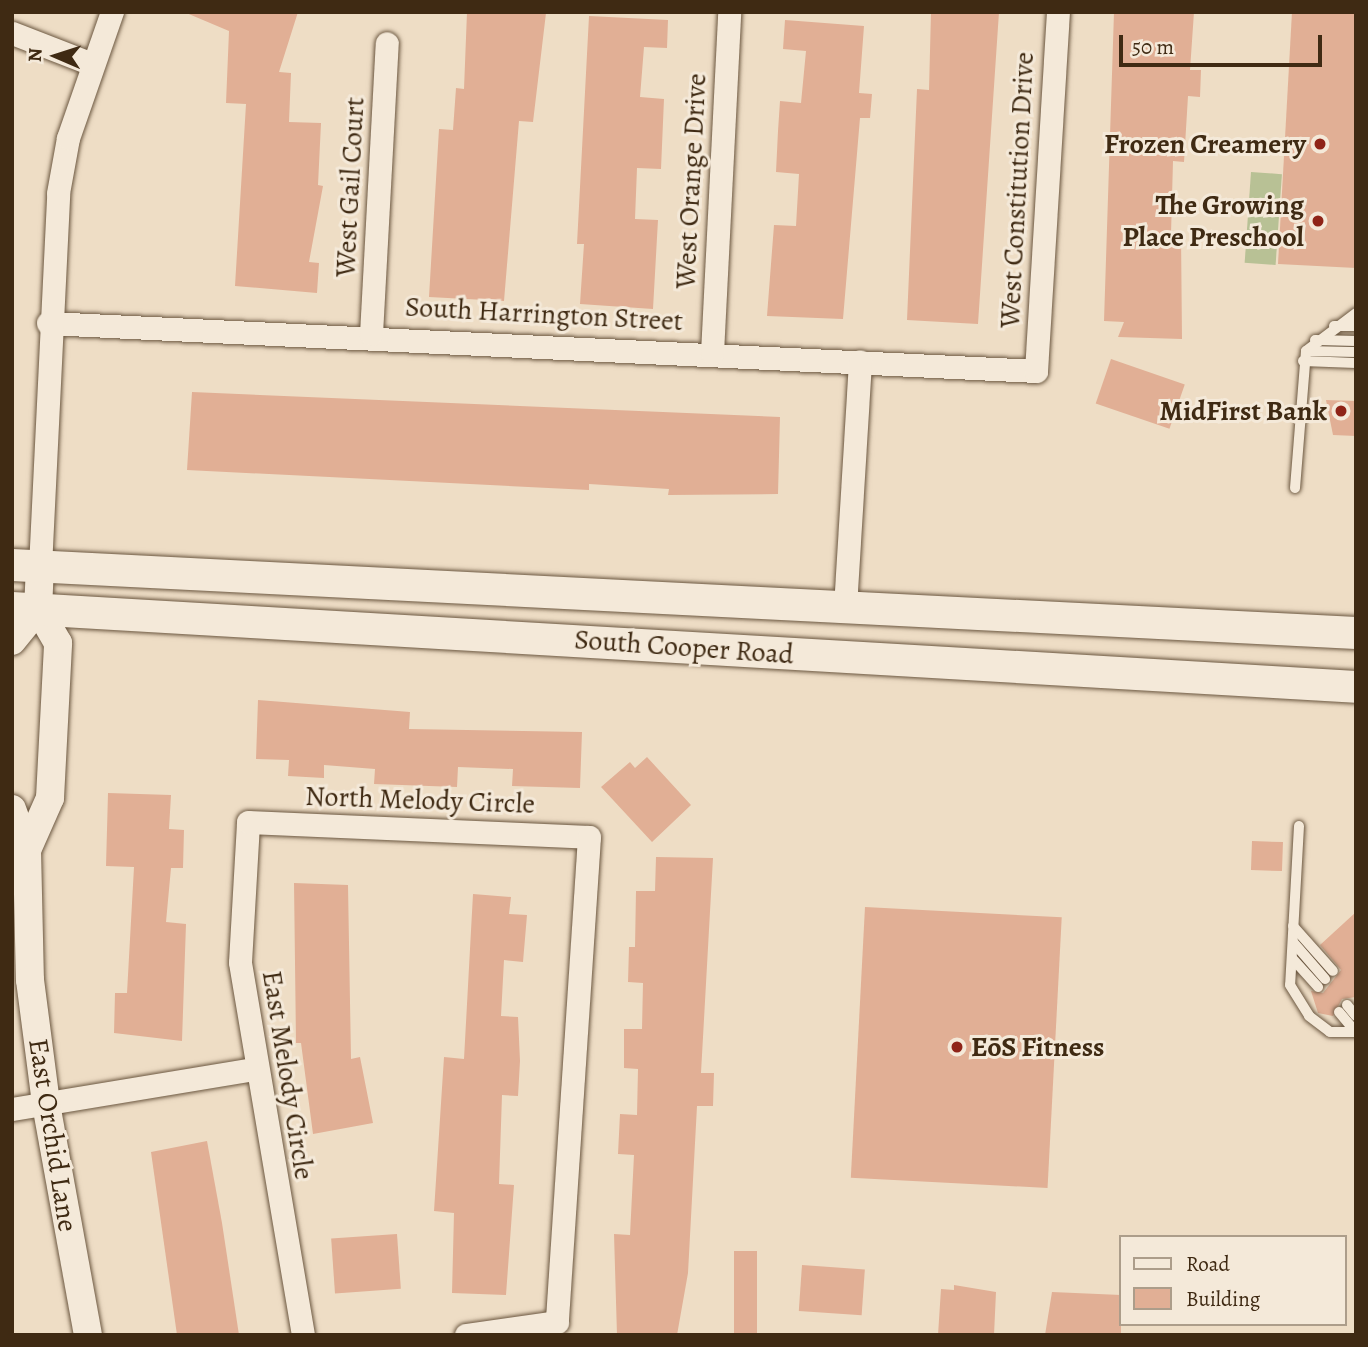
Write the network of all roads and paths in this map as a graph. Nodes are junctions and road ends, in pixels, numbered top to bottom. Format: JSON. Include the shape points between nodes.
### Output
{"nodes":[{"id":1,"x":112,"y":12,"type":"edge"},
{"id":2,"x":729,"y":12,"type":"edge"},
{"id":3,"x":1058,"y":12,"type":"edge"},
{"id":4,"x":12,"y":33,"type":"edge"},
{"id":5,"x":387,"y":43,"type":"dead end"},
{"id":6,"x":92,"y":64,"type":"junction"},
{"id":7,"x":1356,"y":313,"type":"edge"},
{"id":8,"x":48,"y":323,"type":"junction"},
{"id":9,"x":1334,"y":326,"type":"junction"},
{"id":10,"x":1356,"y":326,"type":"edge"},
{"id":11,"x":371,"y":334,"type":"junction"},
{"id":12,"x":1315,"y":340,"type":"junction"},
{"id":13,"x":1356,"y":341,"type":"edge"},
{"id":14,"x":1356,"y":352,"type":"edge"},
{"id":15,"x":712,"y":353,"type":"junction"},
{"id":16,"x":1305,"y":356,"type":"junction"},
{"id":17,"x":860,"y":362,"type":"junction"},
{"id":18,"x":1356,"y":363,"type":"edge"},
{"id":19,"x":1036,"y":371,"type":"joint"},
{"id":20,"x":1295,"y":488,"type":"dead end"},
{"id":21,"x":26,"y":566,"type":"edge"},
{"id":22,"x":845,"y":607,"type":"junction"},
{"id":23,"x":25,"y":609,"type":"edge"},
{"id":24,"x":1356,"y":633,"type":"edge"},
{"id":25,"x":12,"y":641,"type":"edge"},
{"id":26,"x":842,"y":656,"type":"junction"},
{"id":27,"x":1356,"y":687,"type":"edge"},
{"id":28,"x":12,"y":809,"type":"edge"},
{"id":29,"x":248,"y":822,"type":"joint"},
{"id":30,"x":1299,"y":826,"type":"dead end"},
{"id":31,"x":27,"y":850,"type":"junction"},
{"id":32,"x":1293,"y":926,"type":"junction"},
{"id":33,"x":1293,"y":942,"type":"junction"},
{"id":34,"x":1292,"y":958,"type":"junction"},
{"id":35,"x":1325,"y":979,"type":"junction"},
{"id":36,"x":1356,"y":1016,"type":"edge"},
{"id":37,"x":1356,"y":1032,"type":"edge"},
{"id":38,"x":254,"y":1069,"type":"junction"},
{"id":39,"x":46,"y":1104,"type":"junction"},
{"id":40,"x":12,"y":1110,"type":"edge"},
{"id":41,"x":88,"y":1335,"type":"edge"},
{"id":42,"x":303,"y":1335,"type":"edge"},
{"id":43,"x":466,"y":1335,"type":"edge"}],
"edges":[{"from":1,"to":6,"type":"street"},
{"from":2,"to":15,"type":"street","name":"West Orange Drive"},
{"from":3,"to":19,"type":"street","name":"West Constitution Drive"},
{"from":4,"to":6,"type":"street"},
{"from":5,"to":11,"type":"street","name":"West Gail Court"},
{"from":6,"to":8,"type":"street","via":[[61,179]]},
{"from":7,"to":9,"type":"lane"},
{"from":8,"to":11,"type":"street","name":"South Harrington Street"},
{"from":8,"to":21,"type":"street"},
{"from":9,"to":10,"type":"lane"},
{"from":9,"to":12,"type":"lane"},
{"from":11,"to":15,"type":"street","name":"South Harrington Street"},
{"from":12,"to":13,"type":"lane"},
{"from":12,"to":16,"type":"lane"},
{"from":14,"to":16,"type":"lane"},
{"from":15,"to":17,"type":"street","name":"South Harrington Street"},
{"from":16,"to":18,"type":"lane"},
{"from":16,"to":20,"type":"lane"},
{"from":17,"to":19,"type":"street","name":"South Harrington Street"},
{"from":17,"to":22,"type":"street"},
{"from":21,"to":22,"type":"main road","name":"South Cooper Road"},
{"from":21,"to":23,"type":"street"},
{"from":22,"to":24,"type":"main road","name":"South Cooper Road"},
{"from":22,"to":26,"type":"main road"},
{"from":23,"to":25,"type":"street"},
{"from":23,"to":26,"type":"main road","name":"South Cooper Road"},
{"from":23,"to":31,"type":"street","name":"East Orchid Lane","via":[[58,643],[50,798]]},
{"from":26,"to":27,"type":"main road","name":"South Cooper Road"},
{"from":28,"to":31,"type":"street","name":"East Orchid Lane"},
{"from":29,"to":38,"type":"street","name":"East Melody Circle","via":[[240,962]]},
{"from":29,"to":43,"type":"street","name":"North Melody Circle","via":[[589,837],[557,1322]]},
{"from":30,"to":32,"type":"lane"},
{"from":31,"to":39,"type":"street","name":"East Orchid Lane","via":[[30,980]]},
{"from":32,"to":33,"type":"lane"},
{"from":32,"to":35,"type":"lane"},
{"from":33,"to":34,"type":"lane"},
{"from":33,"to":35,"type":"lane"},
{"from":34,"to":35,"type":"lane"},
{"from":34,"to":37,"type":"lane","via":[[1290,985],[1309,1016],[1330,1032]]},
{"from":36,"to":37,"type":"lane","via":[[1343,1008]]},
{"from":38,"to":39,"type":"street"},
{"from":38,"to":42,"type":"street","name":"East Melody Circle"},
{"from":39,"to":40,"type":"street"},
{"from":39,"to":41,"type":"street","name":"East Orchid Lane"}]}
